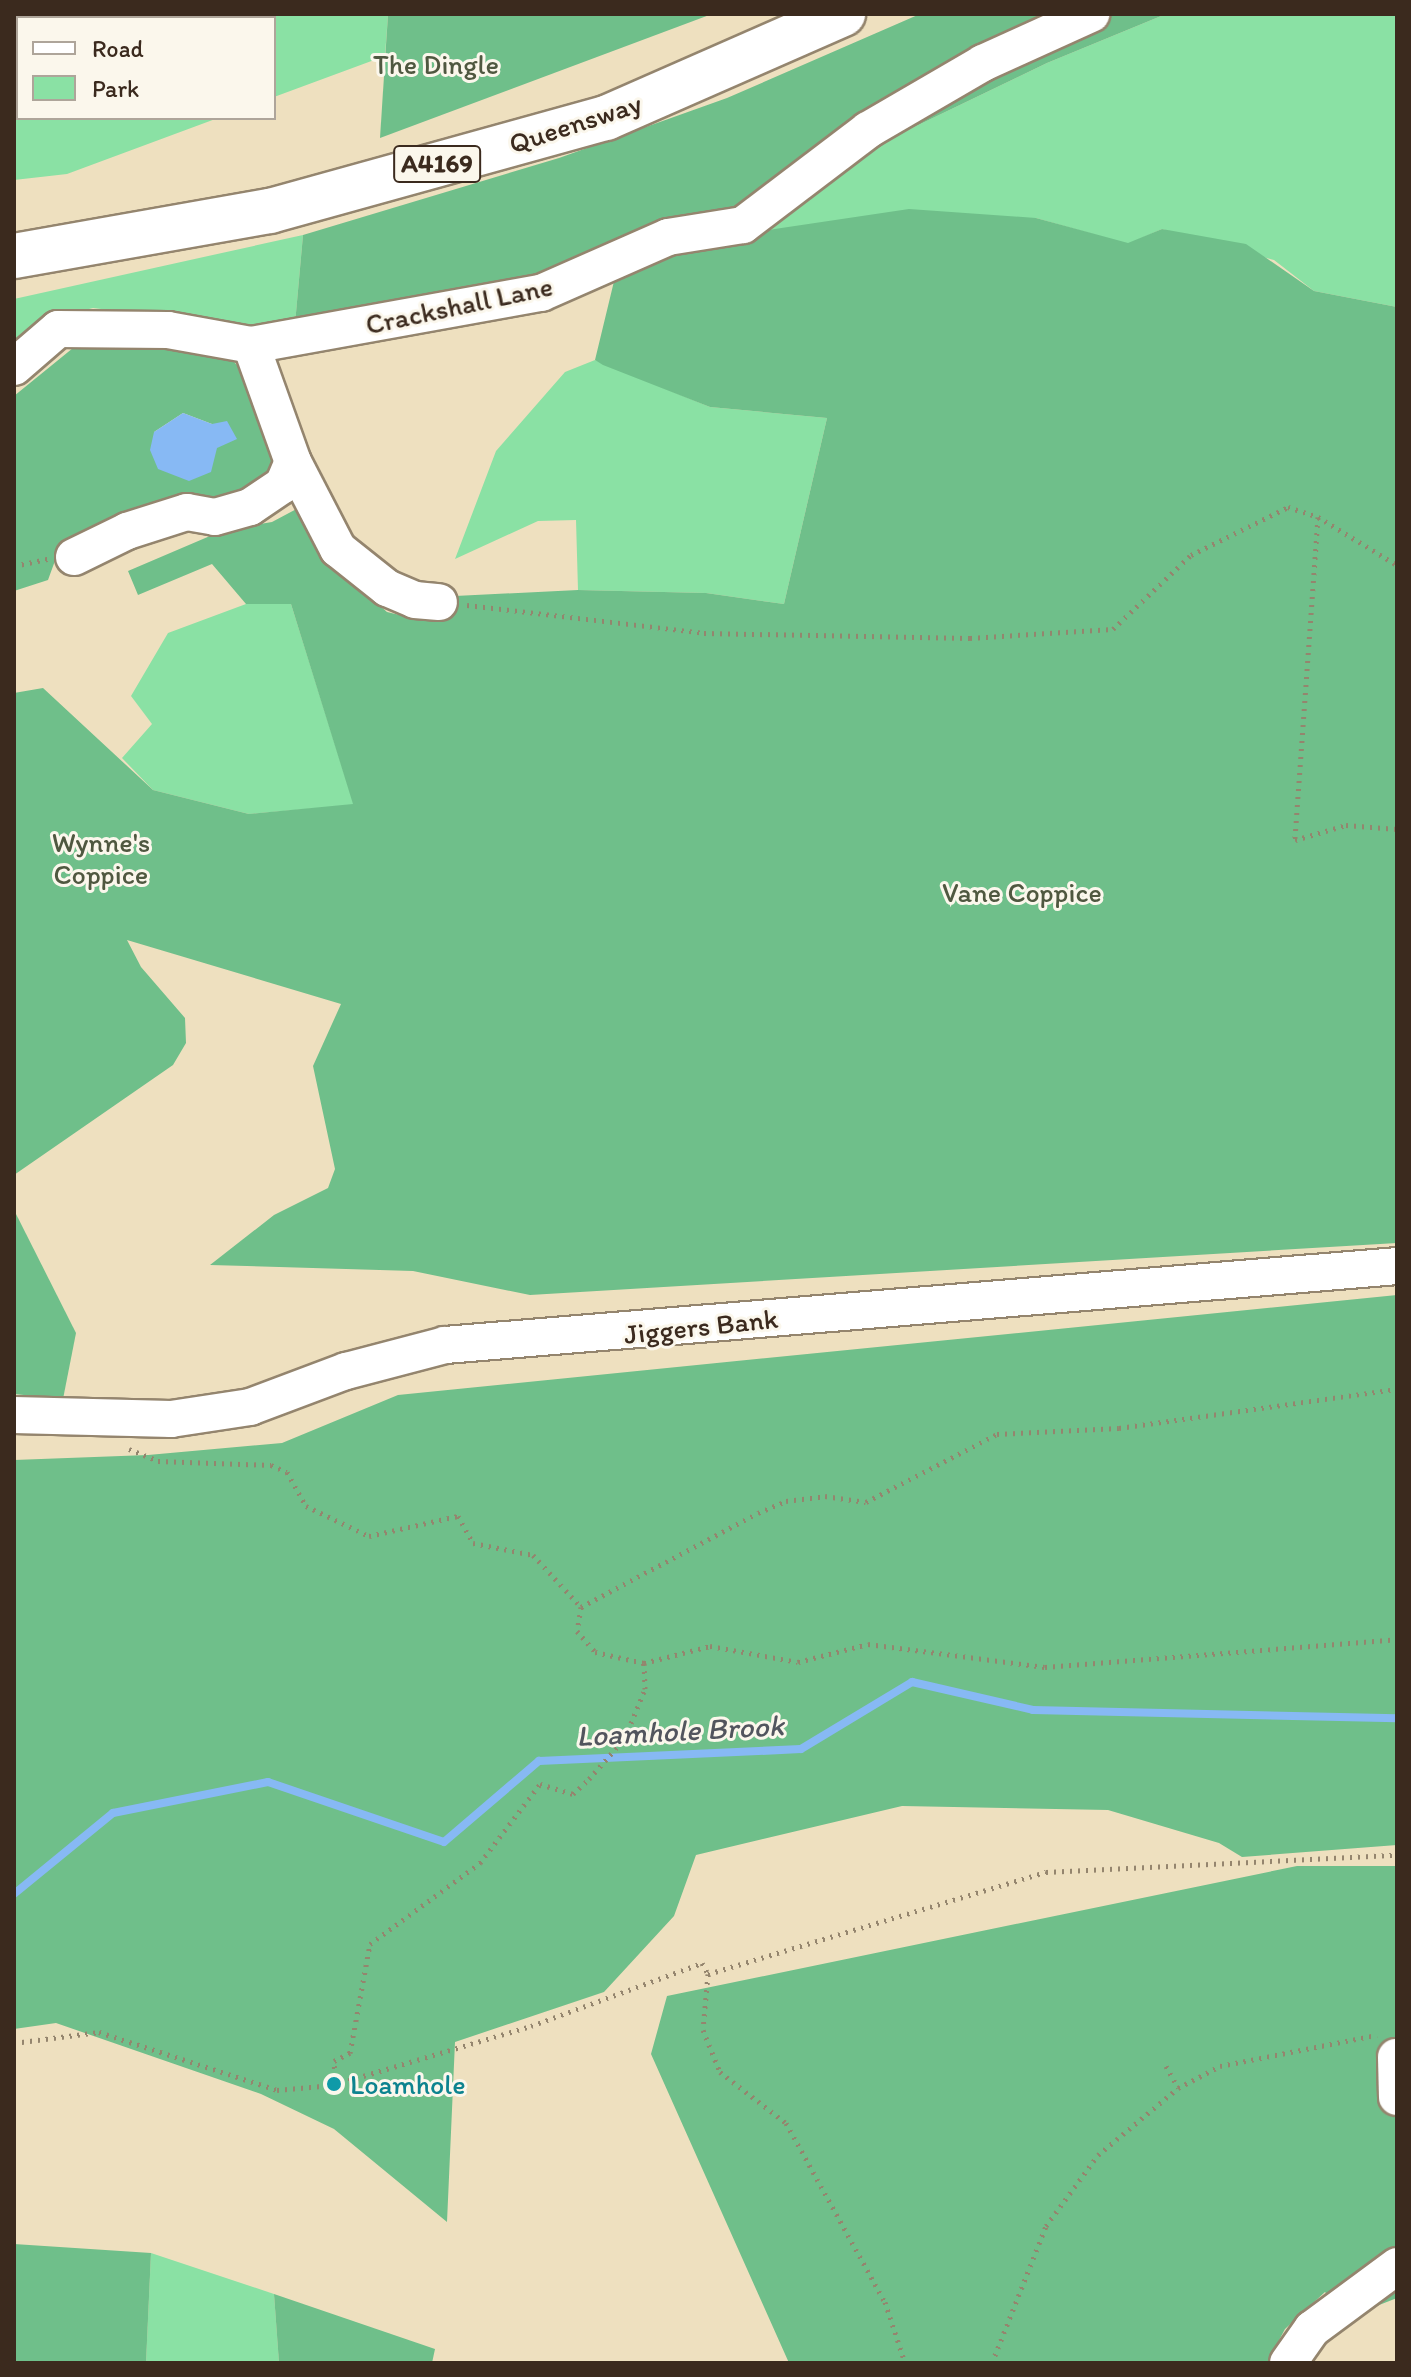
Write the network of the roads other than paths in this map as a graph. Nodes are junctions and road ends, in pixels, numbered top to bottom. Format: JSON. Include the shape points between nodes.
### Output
{"nodes":[{"id":1,"x":843,"y":14,"type":"edge"},
{"id":2,"x":1091,"y":14,"type":"edge"},
{"id":3,"x":14,"y":256,"type":"edge"},
{"id":4,"x":251,"y":345,"type":"junction"},
{"id":5,"x":14,"y":367,"type":"edge"},
{"id":6,"x":293,"y":462,"type":"junction"},
{"id":7,"x":74,"y":557,"type":"dead end"},
{"id":8,"x":439,"y":602,"type":"road end"},
{"id":9,"x":1397,"y":1266,"type":"edge"},
{"id":10,"x":14,"y":1415,"type":"edge"},
{"id":11,"x":1389,"y":2045,"type":"edge"},
{"id":12,"x":1397,"y":2097,"type":"edge"},
{"id":13,"x":1397,"y":2266,"type":"edge"},
{"id":14,"x":1288,"y":2363,"type":"edge"}],
"edges":[{"from":1,"to":3,"type":"main road","name":"Queensway","number":"A4169","via":[[606,118],[270,211]]},
{"from":2,"to":4,"type":"street","name":"Crackshall Lane","via":[[983,63],[868,130],[743,225],[668,237],[541,293]]},
{"from":4,"to":5,"type":"street","name":"Crackshall Lane","via":[[168,330],[58,329]]},
{"from":4,"to":6,"type":"street"},
{"from":6,"to":7,"type":"street","via":[[283,485],[250,507],[215,517],[187,512],[127,531]]},
{"from":6,"to":8,"type":"street","via":[[338,549],[387,588],[415,600]]},
{"from":9,"to":10,"type":"street","name":"Jiggers Bank","via":[[445,1345],[346,1371],[250,1407],[171,1419]]},
{"from":11,"to":12,"type":"street"},
{"from":13,"to":14,"type":"street","via":[[1312,2329]]}]}
